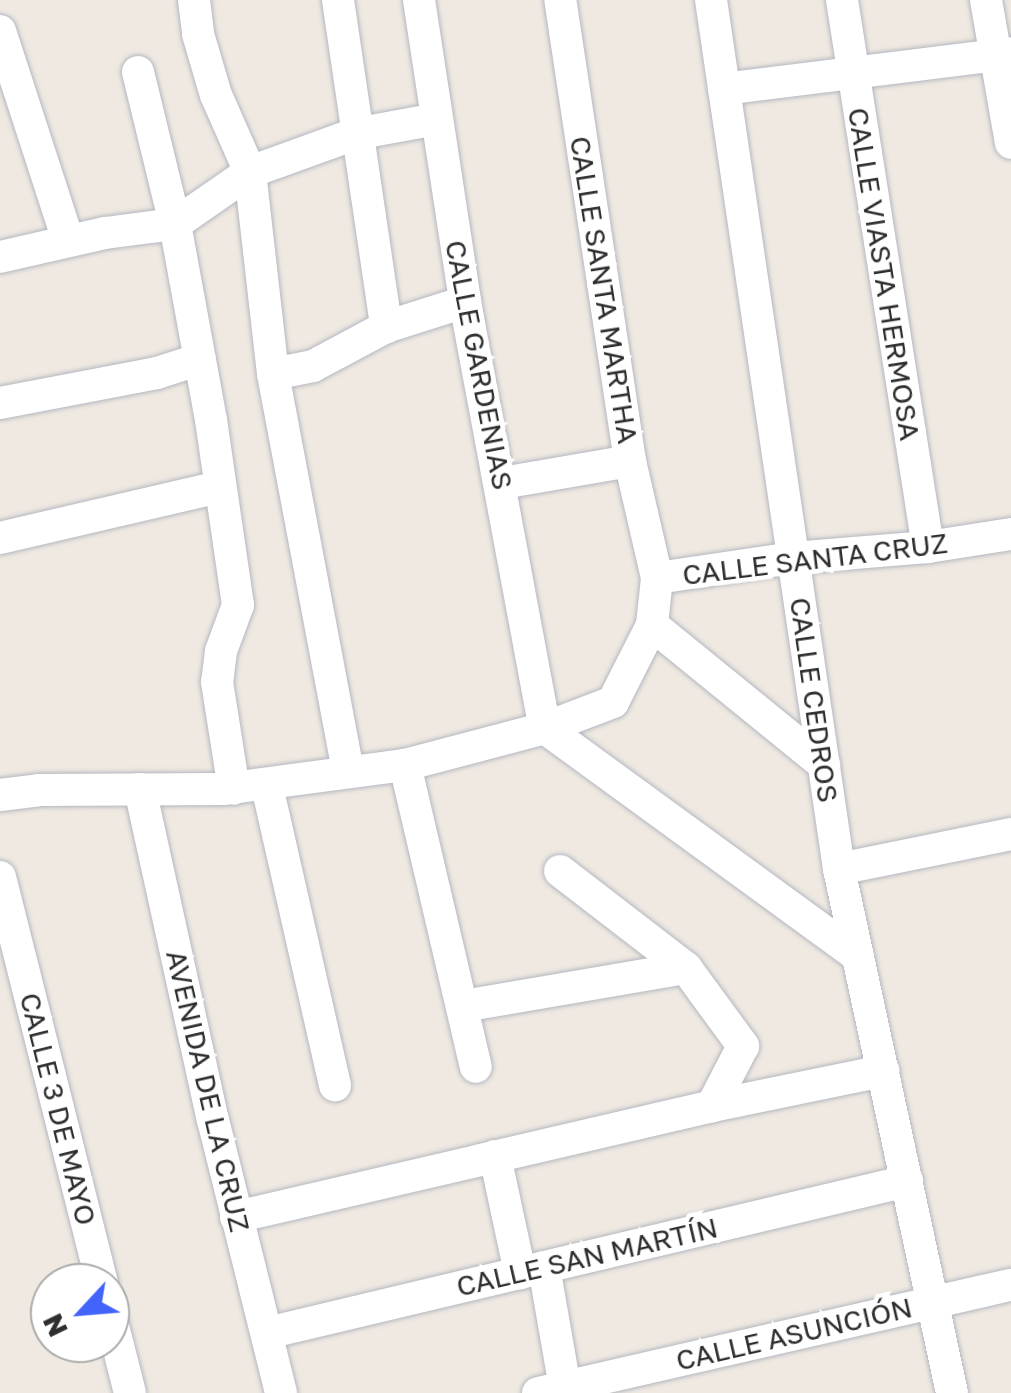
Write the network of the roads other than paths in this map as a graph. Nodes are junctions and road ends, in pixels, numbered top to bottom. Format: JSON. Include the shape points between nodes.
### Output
{"nodes":[{"id":1,"x":194,"y":0,"type":"edge"},
{"id":2,"x":338,"y":0,"type":"edge"},
{"id":3,"x":420,"y":0,"type":"edge"},
{"id":4,"x":560,"y":0,"type":"edge"},
{"id":5,"x":711,"y":0,"type":"edge"},
{"id":6,"x":842,"y":0,"type":"edge"},
{"id":7,"x":986,"y":0,"type":"edge"},
{"id":8,"x":0,"y":31,"type":"edge"},
{"id":9,"x":1002,"y":54,"type":"edge"},
{"id":10,"x":852,"y":70,"type":"junction"},
{"id":11,"x":138,"y":72,"type":"dead end"},
{"id":12,"x":724,"y":89,"type":"junction"},
{"id":13,"x":437,"y":119,"type":"junction"},
{"id":14,"x":14,"y":123,"type":"edge"},
{"id":15,"x":355,"y":134,"type":"junction"},
{"id":16,"x":1011,"y":143,"type":"edge"},
{"id":17,"x":250,"y":172,"type":"junction"},
{"id":18,"x":175,"y":224,"type":"junction"},
{"id":19,"x":68,"y":240,"type":"junction"},
{"id":20,"x":0,"y":257,"type":"edge"},
{"id":21,"x":465,"y":302,"type":"junction"},
{"id":22,"x":386,"y":327,"type":"junction"},
{"id":23,"x":200,"y":359,"type":"junction"},
{"id":24,"x":273,"y":374,"type":"junction"},
{"id":25,"x":0,"y":403,"type":"edge"},
{"id":26,"x":630,"y":461,"type":"junction"},
{"id":27,"x":502,"y":483,"type":"junction"},
{"id":28,"x":219,"y":487,"type":"junction"},
{"id":29,"x":1011,"y":534,"type":"edge"},
{"id":30,"x":0,"y":538,"type":"edge"},
{"id":31,"x":928,"y":547,"type":"junction"},
{"id":32,"x":793,"y":558,"type":"junction"},
{"id":33,"x":657,"y":578,"type":"junction"},
{"id":34,"x":652,"y":624,"type":"junction"},
{"id":35,"x":545,"y":728,"type":"junction"},
{"id":36,"x":405,"y":765,"type":"junction"},
{"id":37,"x":824,"y":765,"type":"junction"},
{"id":38,"x":348,"y":772,"type":"junction"},
{"id":39,"x":250,"y":787,"type":"junction"},
{"id":40,"x":140,"y":789,"type":"junction"},
{"id":41,"x":0,"y":795,"type":"edge"},
{"id":42,"x":1011,"y":834,"type":"edge"},
{"id":43,"x":840,"y":869,"type":"junction"},
{"id":44,"x":560,"y":871,"type":"dead end"},
{"id":45,"x":0,"y":876,"type":"edge"},
{"id":46,"x":858,"y":956,"type":"junction"},
{"id":47,"x":686,"y":968,"type":"junction"},
{"id":48,"x":463,"y":1006,"type":"junction"},
{"id":49,"x":476,"y":1067,"type":"dead end"},
{"id":50,"x":883,"y":1071,"type":"junction"},
{"id":51,"x":335,"y":1086,"type":"dead end"},
{"id":52,"x":712,"y":1106,"type":"junction"},
{"id":53,"x":496,"y":1156,"type":"junction"},
{"id":54,"x":907,"y":1182,"type":"junction"},
{"id":55,"x":236,"y":1217,"type":"junction"},
{"id":56,"x":97,"y":1263,"type":"edge"},
{"id":57,"x":532,"y":1270,"type":"junction"},
{"id":58,"x":1011,"y":1285,"type":"edge"},
{"id":59,"x":933,"y":1302,"type":"junction"},
{"id":60,"x":267,"y":1332,"type":"junction"},
{"id":61,"x":122,"y":1363,"type":"edge"},
{"id":62,"x":552,"y":1390,"type":"edge"},
{"id":63,"x":130,"y":1393,"type":"edge"},
{"id":64,"x":281,"y":1393,"type":"edge"},
{"id":65,"x":952,"y":1393,"type":"edge"}],
"edges":[{"from":1,"to":17,"type":"street","via":[[216,95]]},
{"from":2,"to":15,"type":"street"},
{"from":3,"to":13,"type":"street","name":"CALLE GARDENIAS"},
{"from":4,"to":26,"type":"street","name":"CALLE SANTA MARTHA"},
{"from":5,"to":12,"type":"street","name":"CALLE CEDROS"},
{"from":6,"to":10,"type":"street","name":"CALLE VIASTA HERMOSA"},
{"from":7,"to":9,"type":"street"},
{"from":8,"to":14,"type":"street"},
{"from":9,"to":10,"type":"street"},
{"from":9,"to":16,"type":"street"},
{"from":10,"to":12,"type":"street"},
{"from":10,"to":31,"type":"street","name":"CALLE VIASTA HERMOSA"},
{"from":11,"to":18,"type":"street"},
{"from":12,"to":32,"type":"street","name":"CALLE CEDROS"},
{"from":13,"to":15,"type":"street"},
{"from":13,"to":21,"type":"street","name":"CALLE GARDENIAS"},
{"from":14,"to":19,"type":"street"},
{"from":15,"to":17,"type":"street"},
{"from":15,"to":22,"type":"street"},
{"from":17,"to":18,"type":"street"},
{"from":17,"to":24,"type":"street"},
{"from":18,"to":19,"type":"street"},
{"from":18,"to":23,"type":"street"},
{"from":19,"to":20,"type":"street"},
{"from":21,"to":22,"type":"street"},
{"from":21,"to":27,"type":"street","name":"CALLE GARDENIAS"},
{"from":22,"to":24,"type":"street","via":[[312,366]]},
{"from":23,"to":25,"type":"street"},
{"from":23,"to":28,"type":"street"},
{"from":24,"to":38,"type":"street"},
{"from":26,"to":27,"type":"street"},
{"from":26,"to":33,"type":"street","name":"CALLE SANTA MARTHA"},
{"from":27,"to":35,"type":"street","name":"CALLE GARDENIAS"},
{"from":28,"to":30,"type":"street"},
{"from":28,"to":39,"type":"street","via":[[238,604],[217,682]]},
{"from":29,"to":31,"type":"street","name":"CALLE SANTA CRUZ"},
{"from":31,"to":32,"type":"street","name":"CALLE SANTA CRUZ"},
{"from":32,"to":33,"type":"street","name":"CALLE SANTA CRUZ"},
{"from":32,"to":37,"type":"street","name":"CALLE CEDROS"},
{"from":33,"to":34,"type":"street","name":"CALLE SANTA CRUZ"},
{"from":34,"to":35,"type":"street","name":"CALLE SANTA CRUZ","via":[[613,702]]},
{"from":34,"to":37,"type":"street"},
{"from":35,"to":36,"type":"street","name":"CALLE SANTA CRUZ"},
{"from":35,"to":46,"type":"street"},
{"from":36,"to":38,"type":"street","name":"CALLE SANTA CRUZ"},
{"from":36,"to":48,"type":"street"},
{"from":37,"to":43,"type":"street","name":"CALLE CEDROS"},
{"from":38,"to":39,"type":"street","name":"CALLE SANTA CRUZ"},
{"from":39,"to":40,"type":"street","name":"CALLE SANTA CRUZ"},
{"from":39,"to":51,"type":"street"},
{"from":40,"to":41,"type":"street","name":"CALLE SANTA CRUZ"},
{"from":40,"to":55,"type":"street","name":"AVENIDA DE LA CRUZ"},
{"from":42,"to":43,"type":"street"},
{"from":43,"to":46,"type":"street","name":"CALLE CEDROS"},
{"from":44,"to":47,"type":"street"},
{"from":45,"to":56,"type":"street","name":"CALLE 3 DE MAYO"},
{"from":46,"to":50,"type":"street","name":"CALLE CEDROS"},
{"from":47,"to":48,"type":"street"},
{"from":47,"to":52,"type":"street","via":[[743,1046]]},
{"from":48,"to":49,"type":"street"},
{"from":50,"to":52,"type":"street"},
{"from":50,"to":54,"type":"street","name":"CALLE CEDROS"},
{"from":52,"to":53,"type":"street"},
{"from":53,"to":55,"type":"street"},
{"from":53,"to":57,"type":"street"},
{"from":54,"to":57,"type":"street","name":"CALLE SAN MARTÍN"},
{"from":54,"to":59,"type":"street","name":"CALLE CEDROS"},
{"from":55,"to":60,"type":"street","name":"AVENIDA DE LA CRUZ"},
{"from":57,"to":60,"type":"street","name":"CALLE SAN MARTÍN"},
{"from":57,"to":62,"type":"street"},
{"from":58,"to":59,"type":"street","name":"CALLE ASUNCIÓN"},
{"from":59,"to":62,"type":"street","name":"CALLE ASUNCIÓN"},
{"from":59,"to":65,"type":"street","name":"CALLE CEDROS"},
{"from":60,"to":64,"type":"street","name":"AVENIDA DE LA CRUZ"},
{"from":61,"to":63,"type":"street"}]}
